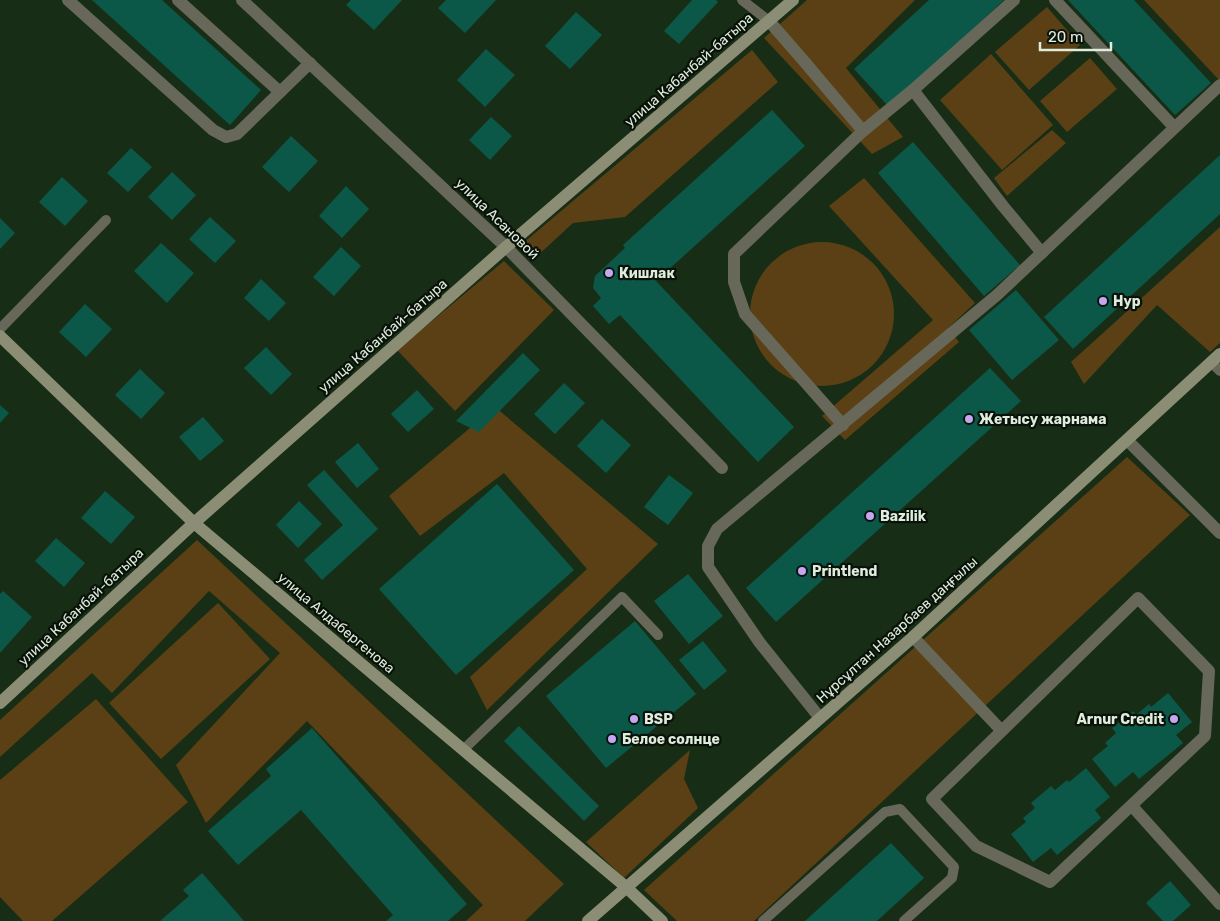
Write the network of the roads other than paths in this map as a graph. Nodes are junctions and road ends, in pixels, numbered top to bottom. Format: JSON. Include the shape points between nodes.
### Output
{"nodes":[{"id":1,"x":68,"y":0,"type":"edge"},
{"id":2,"x":178,"y":0,"type":"edge"},
{"id":3,"x":242,"y":0,"type":"edge"},
{"id":4,"x":742,"y":0,"type":"edge"},
{"id":5,"x":793,"y":0,"type":"edge"},
{"id":6,"x":1014,"y":0,"type":"edge"},
{"id":7,"x":1055,"y":0,"type":"edge"},
{"id":8,"x":769,"y":21,"type":"junction"},
{"id":9,"x":310,"y":63,"type":"junction"},
{"id":10,"x":1220,"y":86,"type":"edge"},
{"id":11,"x":913,"y":90,"type":"junction"},
{"id":12,"x":280,"y":92,"type":"junction"},
{"id":13,"x":1174,"y":127,"type":"junction"},
{"id":14,"x":863,"y":131,"type":"junction"},
{"id":15,"x":106,"y":220,"type":"dead end"},
{"id":16,"x":506,"y":247,"type":"junction"},
{"id":17,"x":1042,"y":252,"type":"junction"},
{"id":18,"x":0,"y":329,"type":"edge"},
{"id":19,"x":0,"y":336,"type":"edge"},
{"id":20,"x":1217,"y":363,"type":"edge"},
{"id":21,"x":843,"y":425,"type":"junction"},
{"id":22,"x":1127,"y":440,"type":"junction"},
{"id":23,"x":722,"y":468,"type":"dead end"},
{"id":24,"x":194,"y":523,"type":"junction"},
{"id":25,"x":1220,"y":533,"type":"edge"},
{"id":26,"x":658,"y":634,"type":"dead end"},
{"id":27,"x":913,"y":637,"type":"junction"},
{"id":28,"x":0,"y":703,"type":"edge"},
{"id":29,"x":820,"y":718,"type":"junction"},
{"id":30,"x":1001,"y":730,"type":"junction"},
{"id":31,"x":463,"y":750,"type":"junction"},
{"id":32,"x":1132,"y":806,"type":"junction"},
{"id":33,"x":626,"y":887,"type":"junction"},
{"id":34,"x":1220,"y":904,"type":"edge"},
{"id":35,"x":588,"y":921,"type":"edge"},
{"id":36,"x":662,"y":921,"type":"edge"},
{"id":37,"x":763,"y":921,"type":"edge"},
{"id":38,"x":904,"y":921,"type":"edge"}],
"edges":[{"from":1,"to":12,"type":"street","via":[[213,130],[226,137],[237,134]]},
{"from":2,"to":12,"type":"street"},
{"from":3,"to":9,"type":"street","name":"улица Асановой"},
{"from":4,"to":8,"type":"lane"},
{"from":5,"to":8,"type":"main road","name":"улица Кабанбай-батыра"},
{"from":6,"to":11,"type":"street"},
{"from":7,"to":13,"type":"street"},
{"from":8,"to":14,"type":"street"},
{"from":8,"to":16,"type":"main road","name":"улица Кабанбай-батыра"},
{"from":9,"to":12,"type":"street"},
{"from":9,"to":16,"type":"street","name":"улица Асановой"},
{"from":10,"to":13,"type":"street"},
{"from":11,"to":14,"type":"street"},
{"from":11,"to":17,"type":"street"},
{"from":13,"to":17,"type":"street"},
{"from":14,"to":21,"type":"street","via":[[734,254],[734,282],[746,314]]},
{"from":15,"to":18,"type":"lane"},
{"from":16,"to":23,"type":"street","name":"улица Асановой"},
{"from":16,"to":24,"type":"main road","name":"улица Кабанбай-батыра"},
{"from":17,"to":21,"type":"street","via":[[997,295]]},
{"from":19,"to":24,"type":"main road","name":"улица Алдабергенова"},
{"from":20,"to":22,"type":"main road","name":"Нұрсұлтан Назарбаев даңғылы"},
{"from":21,"to":29,"type":"street","via":[[717,529],[708,546],[708,567],[760,643]]},
{"from":22,"to":25,"type":"street"},
{"from":22,"to":27,"type":"main road","name":"Нұрсұлтан Назарбаев даңғылы"},
{"from":24,"to":28,"type":"main road","name":"улица Кабанбай-батыра"},
{"from":24,"to":31,"type":"main road","name":"улица Алдабергенова"},
{"from":26,"to":31,"type":"lane","via":[[622,597]]},
{"from":27,"to":29,"type":"main road","name":"Нұрсұлтан Назарбаев даңғылы"},
{"from":27,"to":30,"type":"street"},
{"from":29,"to":33,"type":"main road","name":"Нұрсұлтан Назарбаев даңғылы"},
{"from":30,"to":32,"type":"street","via":[[932,799],[976,846],[1050,882]]},
{"from":30,"to":32,"type":"street","via":[[1138,598],[1209,671],[1205,736]]},
{"from":31,"to":33,"type":"main road","name":"улица Алдабергенова"},
{"from":32,"to":34,"type":"street"},
{"from":33,"to":35,"type":"main road","name":"Нұрсұлтан Назарбаев даңғылы"},
{"from":33,"to":36,"type":"main road","name":"улица Алдабергенова"},
{"from":37,"to":38,"type":"lane","via":[[885,812],[900,808],[954,867],[952,878]]}]}
